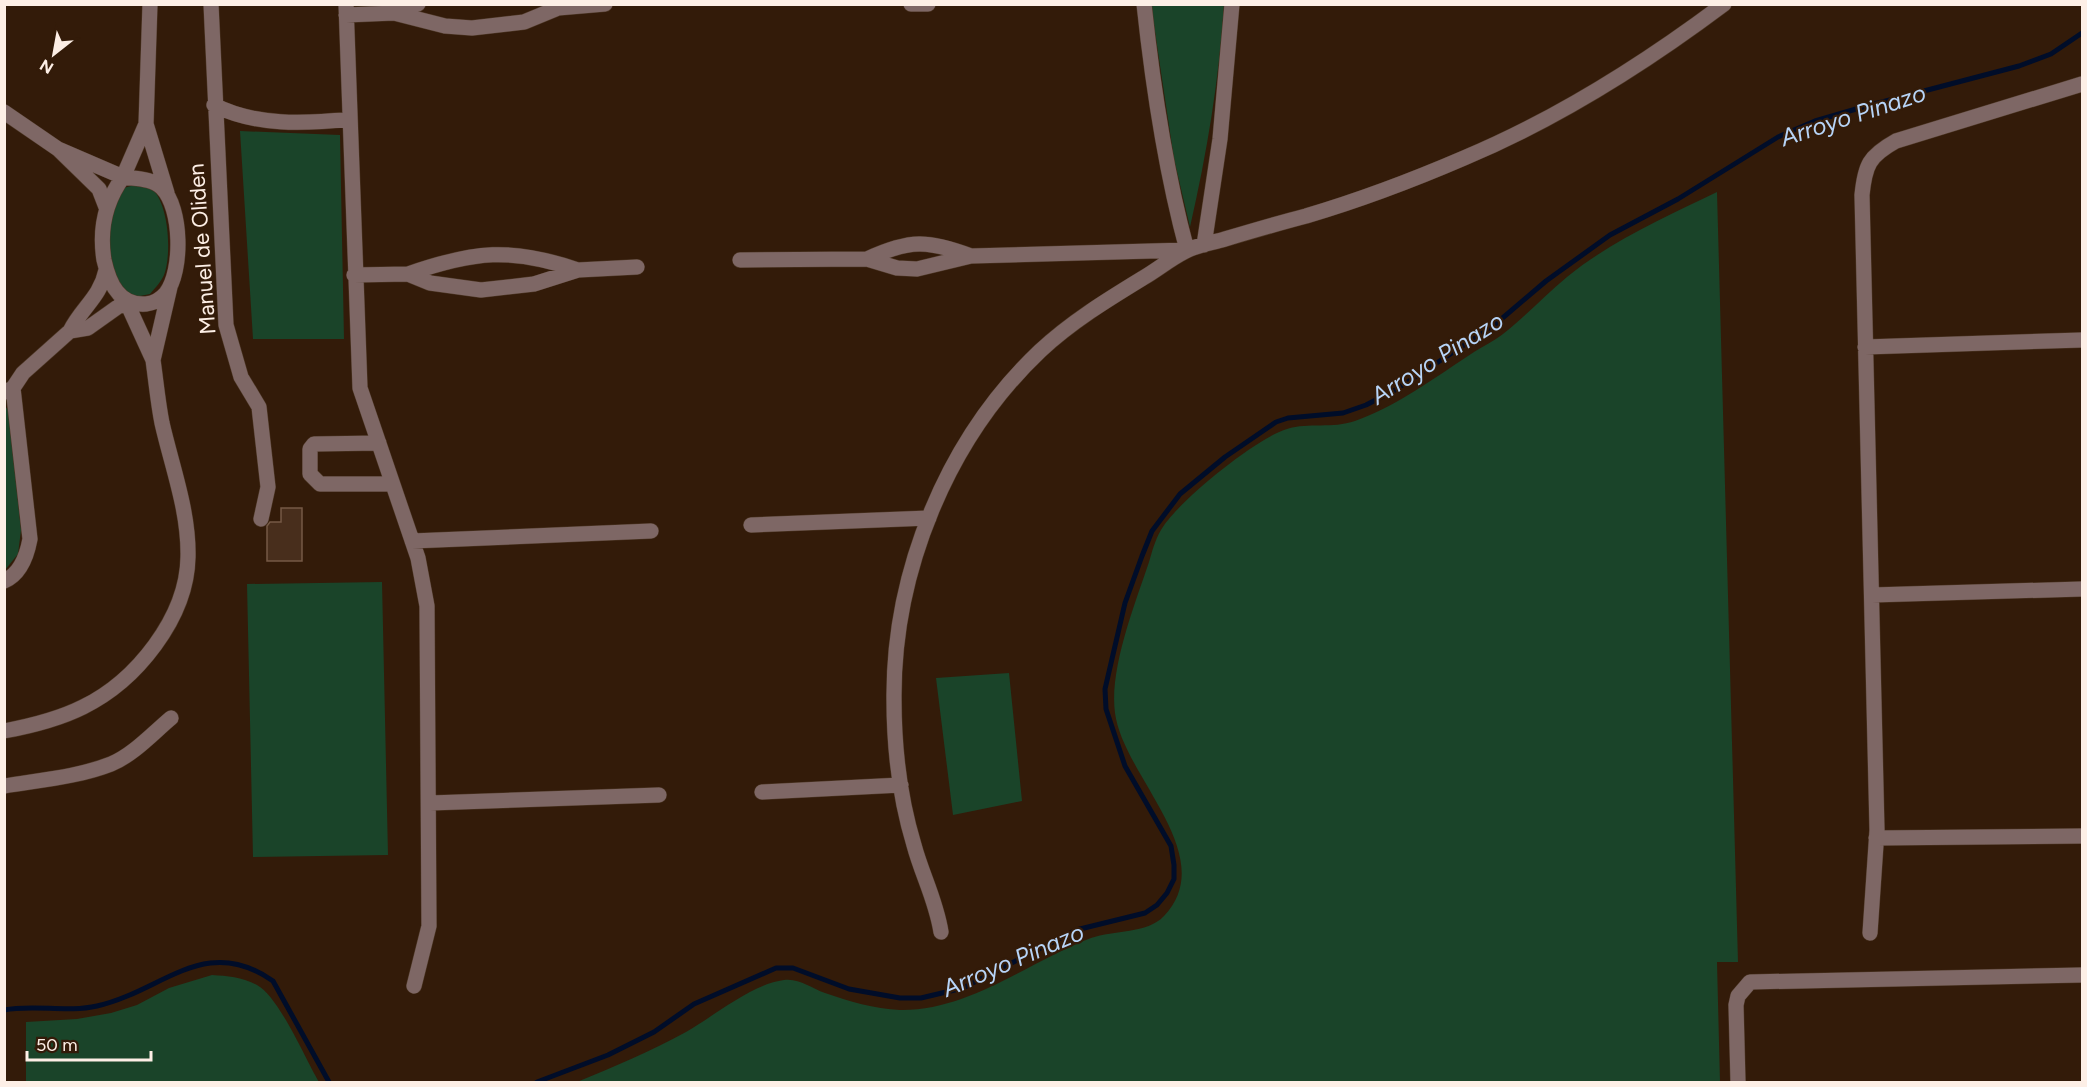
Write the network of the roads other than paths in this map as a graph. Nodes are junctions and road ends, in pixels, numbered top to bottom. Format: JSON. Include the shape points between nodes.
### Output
{"nodes":[{"id":1,"x":150,"y":4,"type":"edge"},
{"id":2,"x":211,"y":4,"type":"edge"},
{"id":3,"x":418,"y":4,"type":"edge"},
{"id":4,"x":605,"y":4,"type":"edge"},
{"id":5,"x":911,"y":4,"type":"edge"},
{"id":6,"x":928,"y":4,"type":"edge"},
{"id":7,"x":1144,"y":4,"type":"edge"},
{"id":8,"x":1232,"y":4,"type":"edge"},
{"id":9,"x":1724,"y":4,"type":"edge"},
{"id":10,"x":553,"y":6,"type":"edge"},
{"id":11,"x":346,"y":10,"type":"edge"},
{"id":12,"x":394,"y":13,"type":"junction"},
{"id":13,"x":2082,"y":84,"type":"edge"},
{"id":14,"x":214,"y":105,"type":"junction"},
{"id":15,"x":4,"y":112,"type":"edge"},
{"id":16,"x":349,"y":119,"type":"junction"},
{"id":17,"x":146,"y":124,"type":"junction"},
{"id":18,"x":58,"y":149,"type":"junction"},
{"id":19,"x":123,"y":177,"type":"junction"},
{"id":20,"x":168,"y":196,"type":"junction"},
{"id":21,"x":106,"y":207,"type":"junction"},
{"id":22,"x":1204,"y":245,"type":"junction"},
{"id":23,"x":1186,"y":250,"type":"junction"},
{"id":24,"x":971,"y":255,"type":"junction"},
{"id":25,"x":867,"y":259,"type":"junction"},
{"id":26,"x":740,"y":260,"type":"dead end"},
{"id":27,"x":637,"y":267,"type":"dead end"},
{"id":28,"x":106,"y":270,"type":"junction"},
{"id":29,"x":578,"y":270,"type":"junction"},
{"id":30,"x":408,"y":274,"type":"junction"},
{"id":31,"x":354,"y":275,"type":"junction"},
{"id":32,"x":171,"y":285,"type":"junction"},
{"id":33,"x":126,"y":301,"type":"junction"},
{"id":34,"x":70,"y":331,"type":"junction"},
{"id":35,"x":2082,"y":340,"type":"edge"},
{"id":36,"x":1865,"y":347,"type":"junction"},
{"id":37,"x":153,"y":360,"type":"junction"},
{"id":38,"x":9,"y":390,"type":"edge"},
{"id":39,"x":379,"y":443,"type":"junction"},
{"id":40,"x":392,"y":484,"type":"junction"},
{"id":41,"x":929,"y":518,"type":"junction"},
{"id":42,"x":261,"y":519,"type":"dead end"},
{"id":43,"x":751,"y":525,"type":"dead end"},
{"id":44,"x":651,"y":531,"type":"dead end"},
{"id":45,"x":412,"y":541,"type":"junction"},
{"id":46,"x":4,"y":581,"type":"edge"},
{"id":47,"x":2082,"y":589,"type":"edge"},
{"id":48,"x":1872,"y":595,"type":"junction"},
{"id":49,"x":171,"y":718,"type":"dead end"},
{"id":50,"x":4,"y":731,"type":"edge"},
{"id":51,"x":901,"y":785,"type":"junction"},
{"id":52,"x":4,"y":786,"type":"edge"},
{"id":53,"x":762,"y":792,"type":"dead end"},
{"id":54,"x":659,"y":795,"type":"dead end"},
{"id":55,"x":430,"y":803,"type":"junction"},
{"id":56,"x":2082,"y":836,"type":"edge"},
{"id":57,"x":1876,"y":838,"type":"junction"},
{"id":58,"x":941,"y":932,"type":"dead end"},
{"id":59,"x":1870,"y":933,"type":"dead end"},
{"id":60,"x":2082,"y":975,"type":"edge"},
{"id":61,"x":414,"y":986,"type":"dead end"},
{"id":62,"x":1738,"y":1083,"type":"edge"}],
"edges":[{"from":1,"to":17,"type":"street"},
{"from":2,"to":14,"type":"street","name":"Manuel de Oliden"},
{"from":3,"to":12,"type":"street"},
{"from":4,"to":10,"type":"street"},
{"from":5,"to":6,"type":"street"},
{"from":7,"to":23,"type":"street","via":[[1158,120]]},
{"from":8,"to":22,"type":"street","via":[[1220,139]]},
{"from":9,"to":22,"type":"street","via":[[1668,46],[1571,105],[1468,157],[1332,208]]},
{"from":10,"to":12,"type":"street","via":[[524,22],[472,28],[445,26]]},
{"from":11,"to":12,"type":"street"},
{"from":11,"to":16,"type":"street"},
{"from":13,"to":36,"type":"street","via":[[1914,134],[1875,154],[1864,174],[1862,195]]},
{"from":14,"to":16,"type":"street","via":[[264,120],[307,123]]},
{"from":14,"to":42,"type":"street","name":"Manuel de Oliden","via":[[226,325],[241,377],[259,407],[268,487]]},
{"from":15,"to":18,"type":"street"},
{"from":16,"to":31,"type":"street"},
{"from":17,"to":19,"type":"street"},
{"from":17,"to":20,"type":"street"},
{"from":18,"to":19,"type":"street"},
{"from":18,"to":21,"type":"street","via":[[99,189]]},
{"from":19,"to":20,"type":"street","via":[[148,180]]},
{"from":19,"to":21,"type":"street"},
{"from":20,"to":32,"type":"street","via":[[178,252]]},
{"from":21,"to":28,"type":"street","via":[[102,230]]},
{"from":22,"to":23,"type":"street"},
{"from":23,"to":24,"type":"street"},
{"from":23,"to":41,"type":"street","via":[[1092,309],[1037,353],[970,439]]},
{"from":24,"to":25,"type":"street","via":[[917,269]]},
{"from":24,"to":25,"type":"street","via":[[920,242]]},
{"from":25,"to":26,"type":"street"},
{"from":27,"to":29,"type":"street"},
{"from":28,"to":33,"type":"street","via":[[118,295]]},
{"from":28,"to":34,"type":"street","via":[[102,287]]},
{"from":29,"to":30,"type":"street","via":[[534,284],[481,290],[430,283]]},
{"from":29,"to":30,"type":"street","via":[[518,254],[487,254]]},
{"from":30,"to":31,"type":"street"},
{"from":31,"to":39,"type":"street","via":[[360,388]]},
{"from":32,"to":33,"type":"street","via":[[151,303]]},
{"from":32,"to":37,"type":"street"},
{"from":33,"to":34,"type":"street","via":[[88,328]]},
{"from":33,"to":37,"type":"street"},
{"from":34,"to":38,"type":"street"},
{"from":35,"to":36,"type":"street"},
{"from":36,"to":48,"type":"street"},
{"from":37,"to":50,"type":"street","via":[[162,421],[188,537],[186,574],[173,613],[149,652],[101,696],[62,715]]},
{"from":38,"to":46,"type":"street","via":[[30,538],[25,560]]},
{"from":39,"to":40,"type":"street"},
{"from":39,"to":40,"type":"street","via":[[314,444],[310,449],[310,474],[320,484]]},
{"from":40,"to":45,"type":"street"},
{"from":41,"to":43,"type":"street"},
{"from":41,"to":51,"type":"street","via":[[897,629],[894,703]]},
{"from":44,"to":45,"type":"street"},
{"from":45,"to":55,"type":"street","via":[[427,606]]},
{"from":47,"to":48,"type":"street"},
{"from":48,"to":57,"type":"street"},
{"from":49,"to":52,"type":"street","via":[[111,764]]},
{"from":51,"to":53,"type":"street"},
{"from":51,"to":58,"type":"street"},
{"from":54,"to":55,"type":"street"},
{"from":55,"to":61,"type":"street","via":[[429,926]]},
{"from":56,"to":57,"type":"street"},
{"from":57,"to":59,"type":"street"},
{"from":60,"to":62,"type":"street","via":[[1750,982],[1736,1005]]}]}
